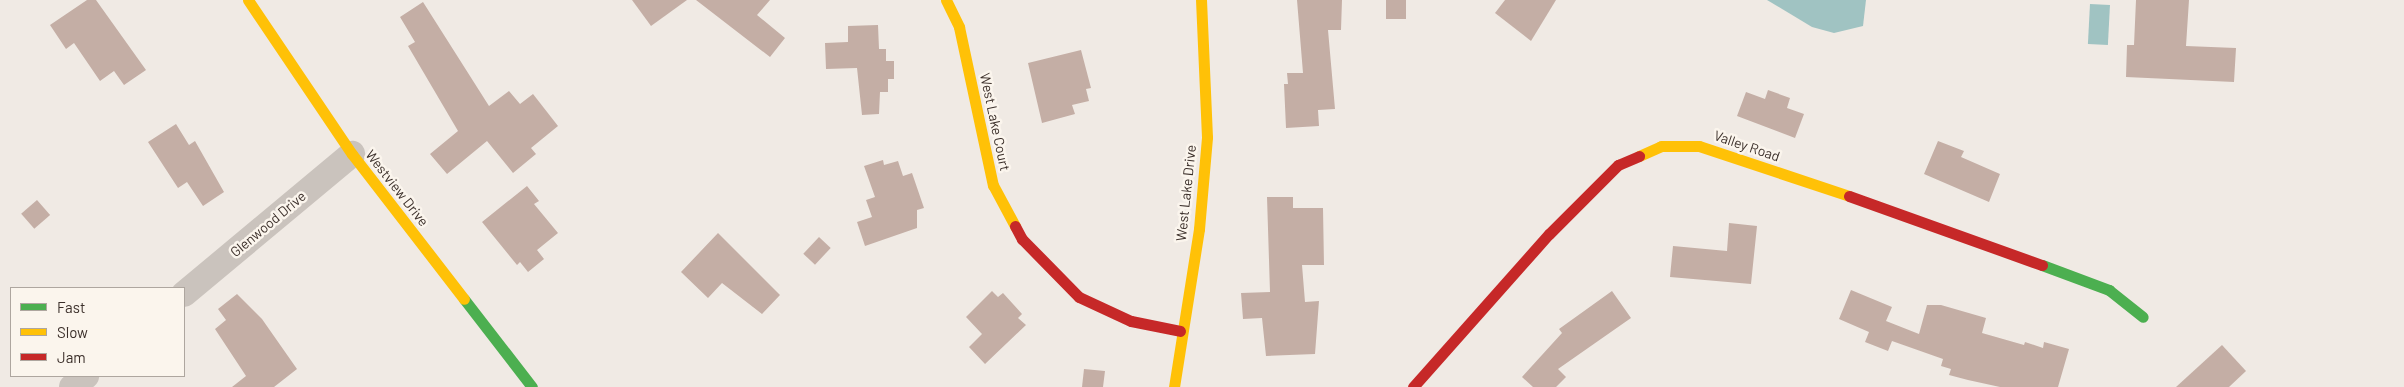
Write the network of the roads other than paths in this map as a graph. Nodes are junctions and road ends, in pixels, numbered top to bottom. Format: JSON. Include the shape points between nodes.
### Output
{"nodes":[{"id":1,"x":248,"y":0,"type":"edge"},
{"id":2,"x":946,"y":0,"type":"edge"},
{"id":3,"x":1200,"y":0,"type":"edge"},
{"id":4,"x":352,"y":154,"type":"junction"},
{"id":5,"x":185,"y":293,"type":"edge"},
{"id":6,"x":2143,"y":317,"type":"dead end"},
{"id":7,"x":1180,"y":331,"type":"junction"},
{"id":8,"x":85,"y":377,"type":"edge"},
{"id":9,"x":72,"y":387,"type":"edge"},
{"id":10,"x":532,"y":387,"type":"edge"},
{"id":11,"x":1174,"y":387,"type":"edge"},
{"id":12,"x":1413,"y":387,"type":"edge"}],
"edges":[{"from":1,"to":4,"type":"street","name":"Westview Drive"},
{"from":2,"to":7,"type":"street","name":"West Lake Court","via":[[959,27],[993,184],[1022,239],[1080,297],[1131,321]]},
{"from":3,"to":7,"type":"street","name":"West Lake Drive","via":[[1207,131],[1199,229]]},
{"from":4,"to":5,"type":"street","name":"Glenwood Drive"},
{"from":4,"to":10,"type":"street","name":"Westview Drive"},
{"from":6,"to":12,"type":"street","name":"Valley Road","via":[[2109,290],[1949,230],[1699,146],[1661,146],[1618,165],[1549,234]]},
{"from":7,"to":11,"type":"street","name":"West Lake Drive"},
{"from":8,"to":9,"type":"street"}]}
